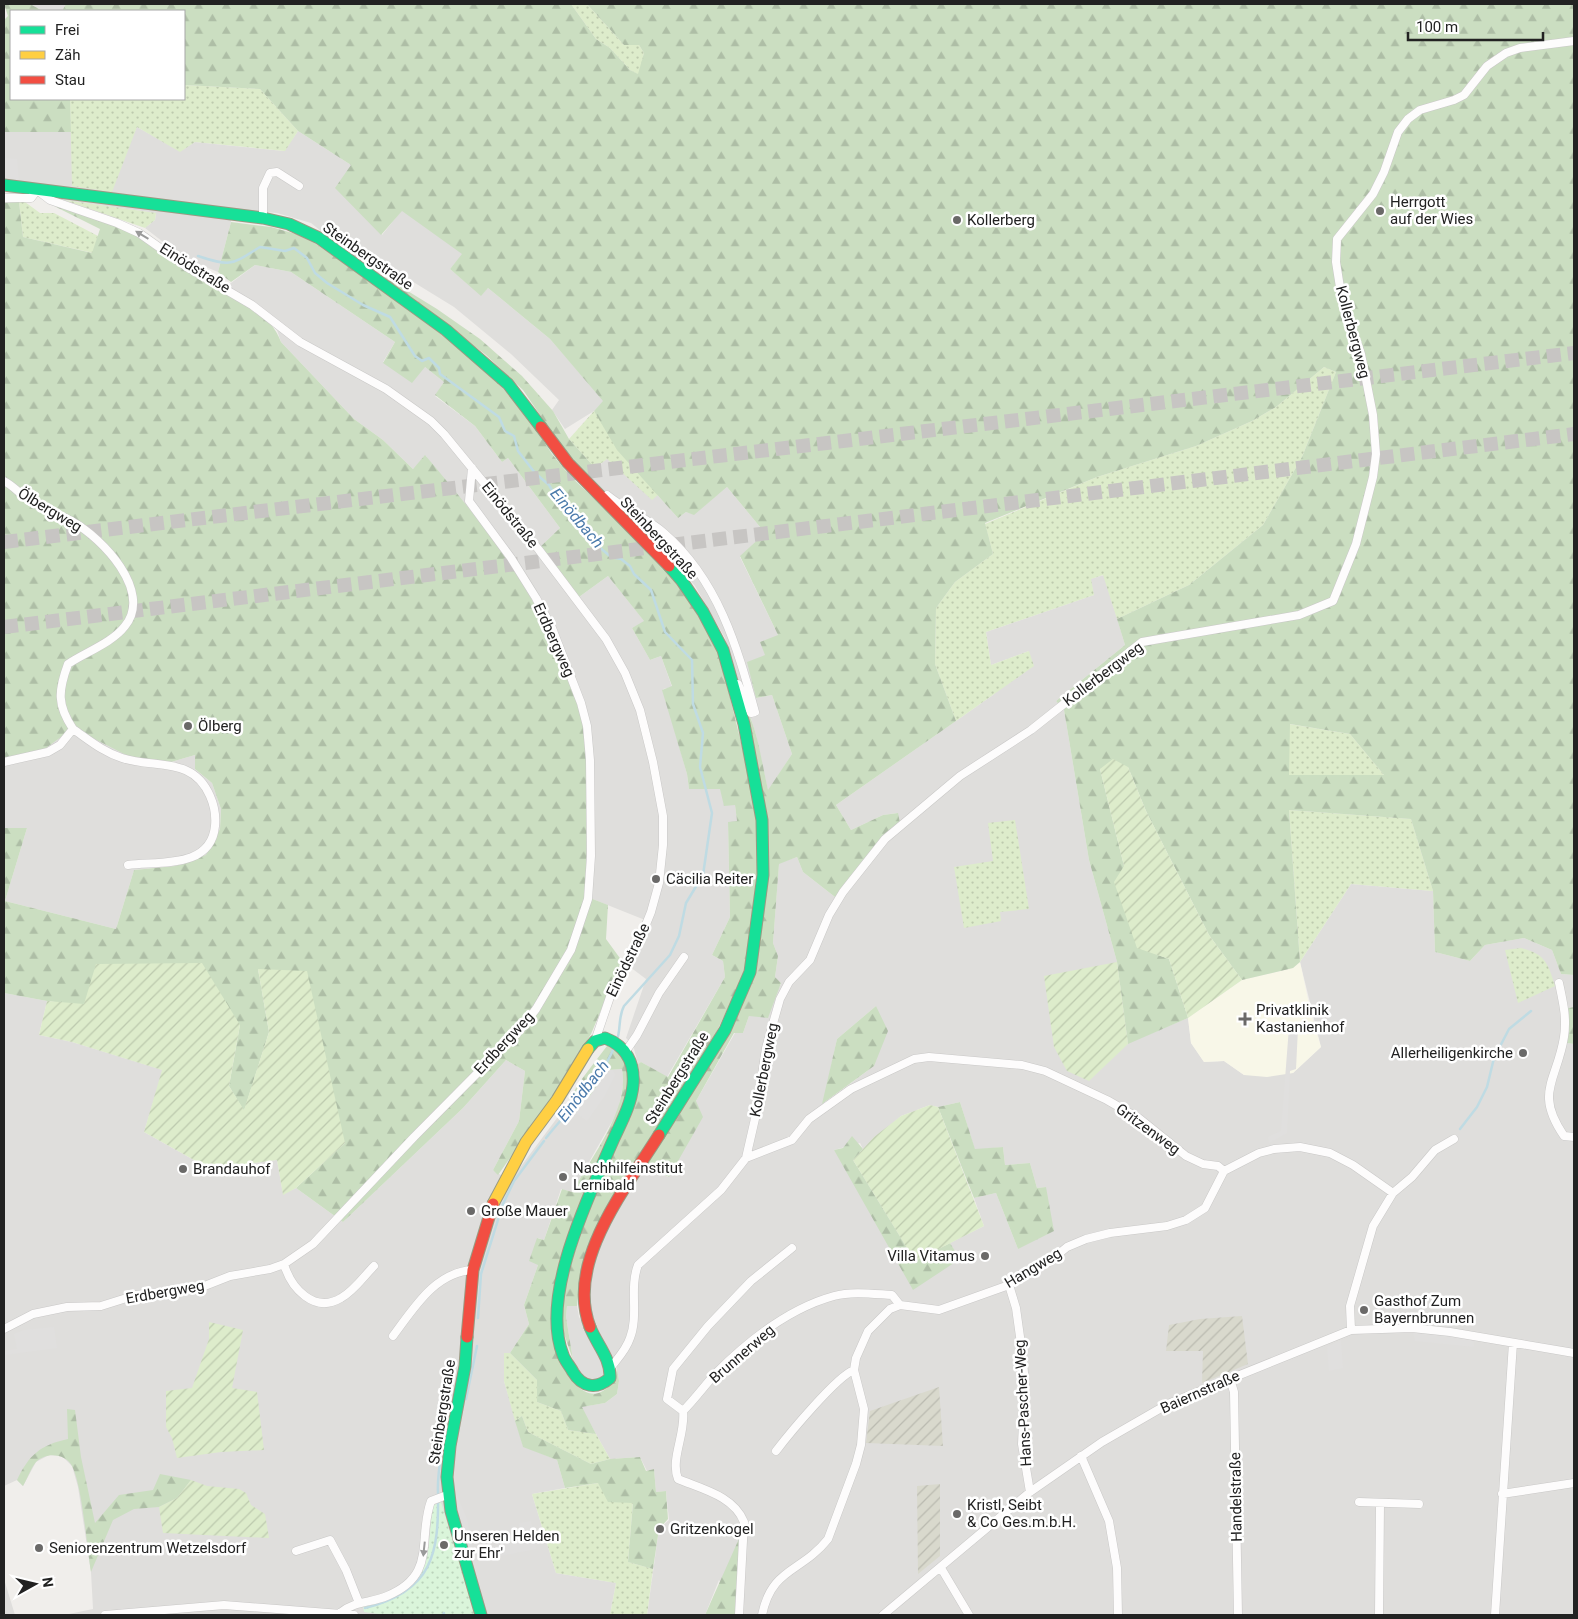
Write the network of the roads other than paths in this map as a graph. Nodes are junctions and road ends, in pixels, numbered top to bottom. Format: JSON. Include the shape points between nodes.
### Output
{"nodes":[{"id":1,"x":1574,"y":41,"type":"edge"},
{"id":2,"x":4,"y":185,"type":"edge"},
{"id":3,"x":299,"y":186,"type":"dead end"},
{"id":4,"x":36,"y":190,"type":"junction"},
{"id":5,"x":4,"y":198,"type":"edge"},
{"id":6,"x":263,"y":218,"type":"junction"},
{"id":7,"x":472,"y":468,"type":"junction"},
{"id":8,"x":4,"y":481,"type":"edge"},
{"id":9,"x":600,"y":497,"type":"junction"},
{"id":10,"x":733,"y":684,"type":"junction"},
{"id":11,"x":73,"y":729,"type":"junction"},
{"id":12,"x":4,"y":762,"type":"edge"},
{"id":13,"x":128,"y":865,"type":"dead end"},
{"id":14,"x":684,"y":957,"type":"dead end"},
{"id":15,"x":1559,"y":983,"type":"dead end"},
{"id":16,"x":600,"y":1040,"type":"junction"},
{"id":17,"x":624,"y":1048,"type":"junction"},
{"id":18,"x":1574,"y":1138,"type":"edge"},
{"id":19,"x":1454,"y":1139,"type":"dead end"},
{"id":20,"x":746,"y":1158,"type":"junction"},
{"id":21,"x":1224,"y":1170,"type":"junction"},
{"id":22,"x":1393,"y":1193,"type":"junction"},
{"id":23,"x":792,"y":1248,"type":"dead end"},
{"id":24,"x":284,"y":1264,"type":"junction"},
{"id":25,"x":374,"y":1266,"type":"dead end"},
{"id":26,"x":473,"y":1270,"type":"junction"},
{"id":27,"x":1009,"y":1285,"type":"junction"},
{"id":28,"x":900,"y":1306,"type":"junction"},
{"id":29,"x":4,"y":1329,"type":"edge"},
{"id":30,"x":1350,"y":1330,"type":"junction"},
{"id":31,"x":393,"y":1336,"type":"dead end"},
{"id":32,"x":1513,"y":1343,"type":"junction"},
{"id":33,"x":1574,"y":1353,"type":"edge"},
{"id":34,"x":610,"y":1367,"type":"junction"},
{"id":35,"x":854,"y":1370,"type":"junction"},
{"id":36,"x":1230,"y":1379,"type":"junction"},
{"id":37,"x":683,"y":1411,"type":"junction"},
{"id":38,"x":776,"y":1450,"type":"dead end"},
{"id":39,"x":1081,"y":1456,"type":"junction"},
{"id":40,"x":1574,"y":1483,"type":"edge"},
{"id":41,"x":1030,"y":1492,"type":"junction"},
{"id":42,"x":1502,"y":1494,"type":"junction"},
{"id":43,"x":445,"y":1495,"type":"junction"},
{"id":44,"x":1359,"y":1502,"type":"dead end"},
{"id":45,"x":1380,"y":1504,"type":"junction"},
{"id":46,"x":1419,"y":1504,"type":"dead end"},
{"id":47,"x":296,"y":1551,"type":"dead end"},
{"id":48,"x":941,"y":1568,"type":"junction"},
{"id":49,"x":359,"y":1603,"type":"junction"},
{"id":50,"x":340,"y":1613,"type":"junction"},
{"id":51,"x":110,"y":1615,"type":"edge"},
{"id":52,"x":354,"y":1615,"type":"edge"},
{"id":53,"x":481,"y":1615,"type":"edge"},
{"id":54,"x":739,"y":1615,"type":"edge"},
{"id":55,"x":762,"y":1615,"type":"edge"},
{"id":56,"x":883,"y":1615,"type":"edge"},
{"id":57,"x":969,"y":1615,"type":"edge"},
{"id":58,"x":1118,"y":1615,"type":"edge"},
{"id":59,"x":1238,"y":1615,"type":"edge"},
{"id":60,"x":1379,"y":1615,"type":"edge"},
{"id":61,"x":1495,"y":1615,"type":"edge"}],
"edges":[{"from":1,"to":20,"type":"street","name":"Kollerbergweg","via":[[1506,52],[1487,66],[1464,95],[1420,110],[1408,119],[1398,132],[1376,189],[1337,239],[1336,262],[1342,300],[1361,354],[1373,415],[1376,454],[1356,544],[1333,601],[1299,615],[1142,642],[1031,730],[960,776],[885,839],[843,892],[829,915],[810,960],[789,982],[780,1000],[766,1048]]},
{"from":2,"to":4,"type":"main road","name":"Steinbergstraße"},
{"from":3,"to":6,"type":"street","via":[[277,172],[270,173],[262,188]]},
{"from":4,"to":5,"type":"street","via":[[31,198]]},
{"from":4,"to":6,"type":"main road","name":"Steinbergstraße"},
{"from":7,"to":4,"type":"street","name":"Einödstraße","one_way":true,"via":[[444,434],[386,389],[300,342],[234,293],[187,267],[139,233],[50,200]]},
{"from":6,"to":9,"type":"main road","name":"Steinbergstraße","via":[[289,224],[319,238],[446,330],[508,384],[568,463]]},
{"from":7,"to":16,"type":"street","name":"Einödstraße","via":[[606,639],[640,710],[653,762],[664,830],[659,883],[636,949],[611,994]]},
{"from":7,"to":24,"type":"street","name":"Erdbergweg","via":[[470,504],[536,598],[552,628],[581,703],[590,760],[588,899],[579,932],[567,958],[520,1030],[313,1244]]},
{"from":8,"to":11,"type":"street","name":"Ölbergweg","via":[[97,539],[127,576],[132,590],[133,610],[126,625],[68,664],[61,696],[62,712]]},
{"from":9,"to":10,"type":"main road","name":"Steinbergstraße","via":[[682,581],[723,650]]},
{"from":9,"to":10,"type":"street","via":[[606,494],[662,531],[701,575],[730,628],[755,712],[751,713],[738,684]]},
{"from":10,"to":34,"type":"main road","name":"Steinbergstraße","via":[[759,801],[764,841],[761,896],[750,972],[725,1030],[616,1204],[591,1256],[585,1276],[584,1310],[588,1325]]},
{"from":11,"to":12,"type":"street","via":[[60,745],[48,752]]},
{"from":11,"to":13,"type":"street","name":"Ölbergweg","via":[[103,751],[122,758],[190,771],[204,782],[211,799],[215,826],[212,840],[204,850],[188,859]]},
{"from":14,"to":17,"type":"street","via":[[659,993],[637,1036]]},
{"from":15,"to":18,"type":"street","via":[[1565,1024],[1548,1106],[1564,1136]]},
{"from":16,"to":17,"type":"main road"},
{"from":16,"to":26,"type":"main road","name":"Steinbergstraße","via":[[526,1142],[494,1202]]},
{"from":17,"to":34,"type":"main road","name":"Steinbergstraße","via":[[633,1065],[632,1090],[563,1271],[556,1305],[564,1355],[576,1377],[589,1386],[602,1385],[610,1378]]},
{"from":19,"to":22,"type":"street","via":[[1435,1150]]},
{"from":20,"to":21,"type":"street","name":"Gritzenweg","via":[[792,1140],[809,1119],[851,1089],[914,1059],[930,1058],[1022,1065],[1045,1071],[1140,1119],[1186,1156]]},
{"from":20,"to":34,"type":"street","name":"Kollerbergweg","via":[[721,1190],[638,1264],[634,1275],[631,1337]]},
{"from":21,"to":22,"type":"street","via":[[1259,1152],[1300,1147],[1353,1164]]},
{"from":21,"to":27,"type":"street","name":"Hangweg","via":[[1210,1200],[1195,1216],[1167,1226],[1086,1239],[1020,1275]]},
{"from":22,"to":30,"type":"street","via":[[1374,1226],[1354,1288]]},
{"from":23,"to":37,"type":"street","via":[[751,1281],[672,1370],[667,1399]]},
{"from":24,"to":25,"type":"street","via":[[296,1290],[307,1299],[322,1302],[339,1300]]},
{"from":24,"to":29,"type":"street","name":"Erdbergweg","via":[[270,1270],[230,1276],[202,1287],[136,1295],[101,1306],[33,1314]]},
{"from":26,"to":31,"type":"street","via":[[456,1272],[438,1282],[420,1299]]},
{"from":26,"to":43,"type":"main road","name":"Steinbergstraße","via":[[465,1366],[450,1446]]},
{"from":27,"to":28,"type":"street","name":"Hangweg","via":[[939,1310]]},
{"from":27,"to":41,"type":"street","name":"Hans-Pascher-Weg","via":[[1022,1351],[1022,1444]]},
{"from":28,"to":35,"type":"street","via":[[890,1309],[868,1332],[860,1345]]},
{"from":28,"to":37,"type":"street","name":"Brunnerweg","via":[[892,1295],[870,1293],[836,1295],[797,1309],[716,1374]]},
{"from":30,"to":32,"type":"street","name":"Baiernstraße","via":[[1412,1328]]},
{"from":30,"to":36,"type":"street","name":"Baiernstraße"},
{"from":32,"to":33,"type":"street","name":"Baiernstraße"},
{"from":32,"to":42,"type":"street"},
{"from":35,"to":38,"type":"street","via":[[841,1376]]},
{"from":35,"to":55,"type":"street","via":[[864,1409],[864,1425],[856,1464],[832,1531],[820,1549],[769,1590]]},
{"from":36,"to":39,"type":"street","name":"Baiernstraße","via":[[1168,1404]]},
{"from":36,"to":59,"type":"street","name":"Handelstraße","via":[[1234,1392]]},
{"from":37,"to":54,"type":"street","via":[[685,1423],[674,1470],[678,1479],[721,1496],[741,1513],[744,1522]]},
{"from":39,"to":41,"type":"street","name":"Baiernstraße"},
{"from":39,"to":58,"type":"street","via":[[1109,1521],[1117,1568]]},
{"from":40,"to":42,"type":"street"},
{"from":41,"to":48,"type":"street","name":"Baiernstraße"},
{"from":42,"to":61,"type":"street"},
{"from":43,"to":49,"type":"street","one_way":true,"via":[[432,1500],[423,1558],[417,1573],[396,1592]]},
{"from":43,"to":53,"type":"main road","name":"Steinbergstraße"},
{"from":44,"to":45,"type":"street"},
{"from":45,"to":46,"type":"street"},
{"from":45,"to":60,"type":"street"},
{"from":47,"to":49,"type":"street","via":[[330,1540]]},
{"from":48,"to":56,"type":"street","name":"Baiernstraße"},
{"from":48,"to":57,"type":"street"},
{"from":49,"to":50,"type":"street"},
{"from":50,"to":51,"type":"street","via":[[224,1605]]},
{"from":50,"to":52,"type":"street"}]}
